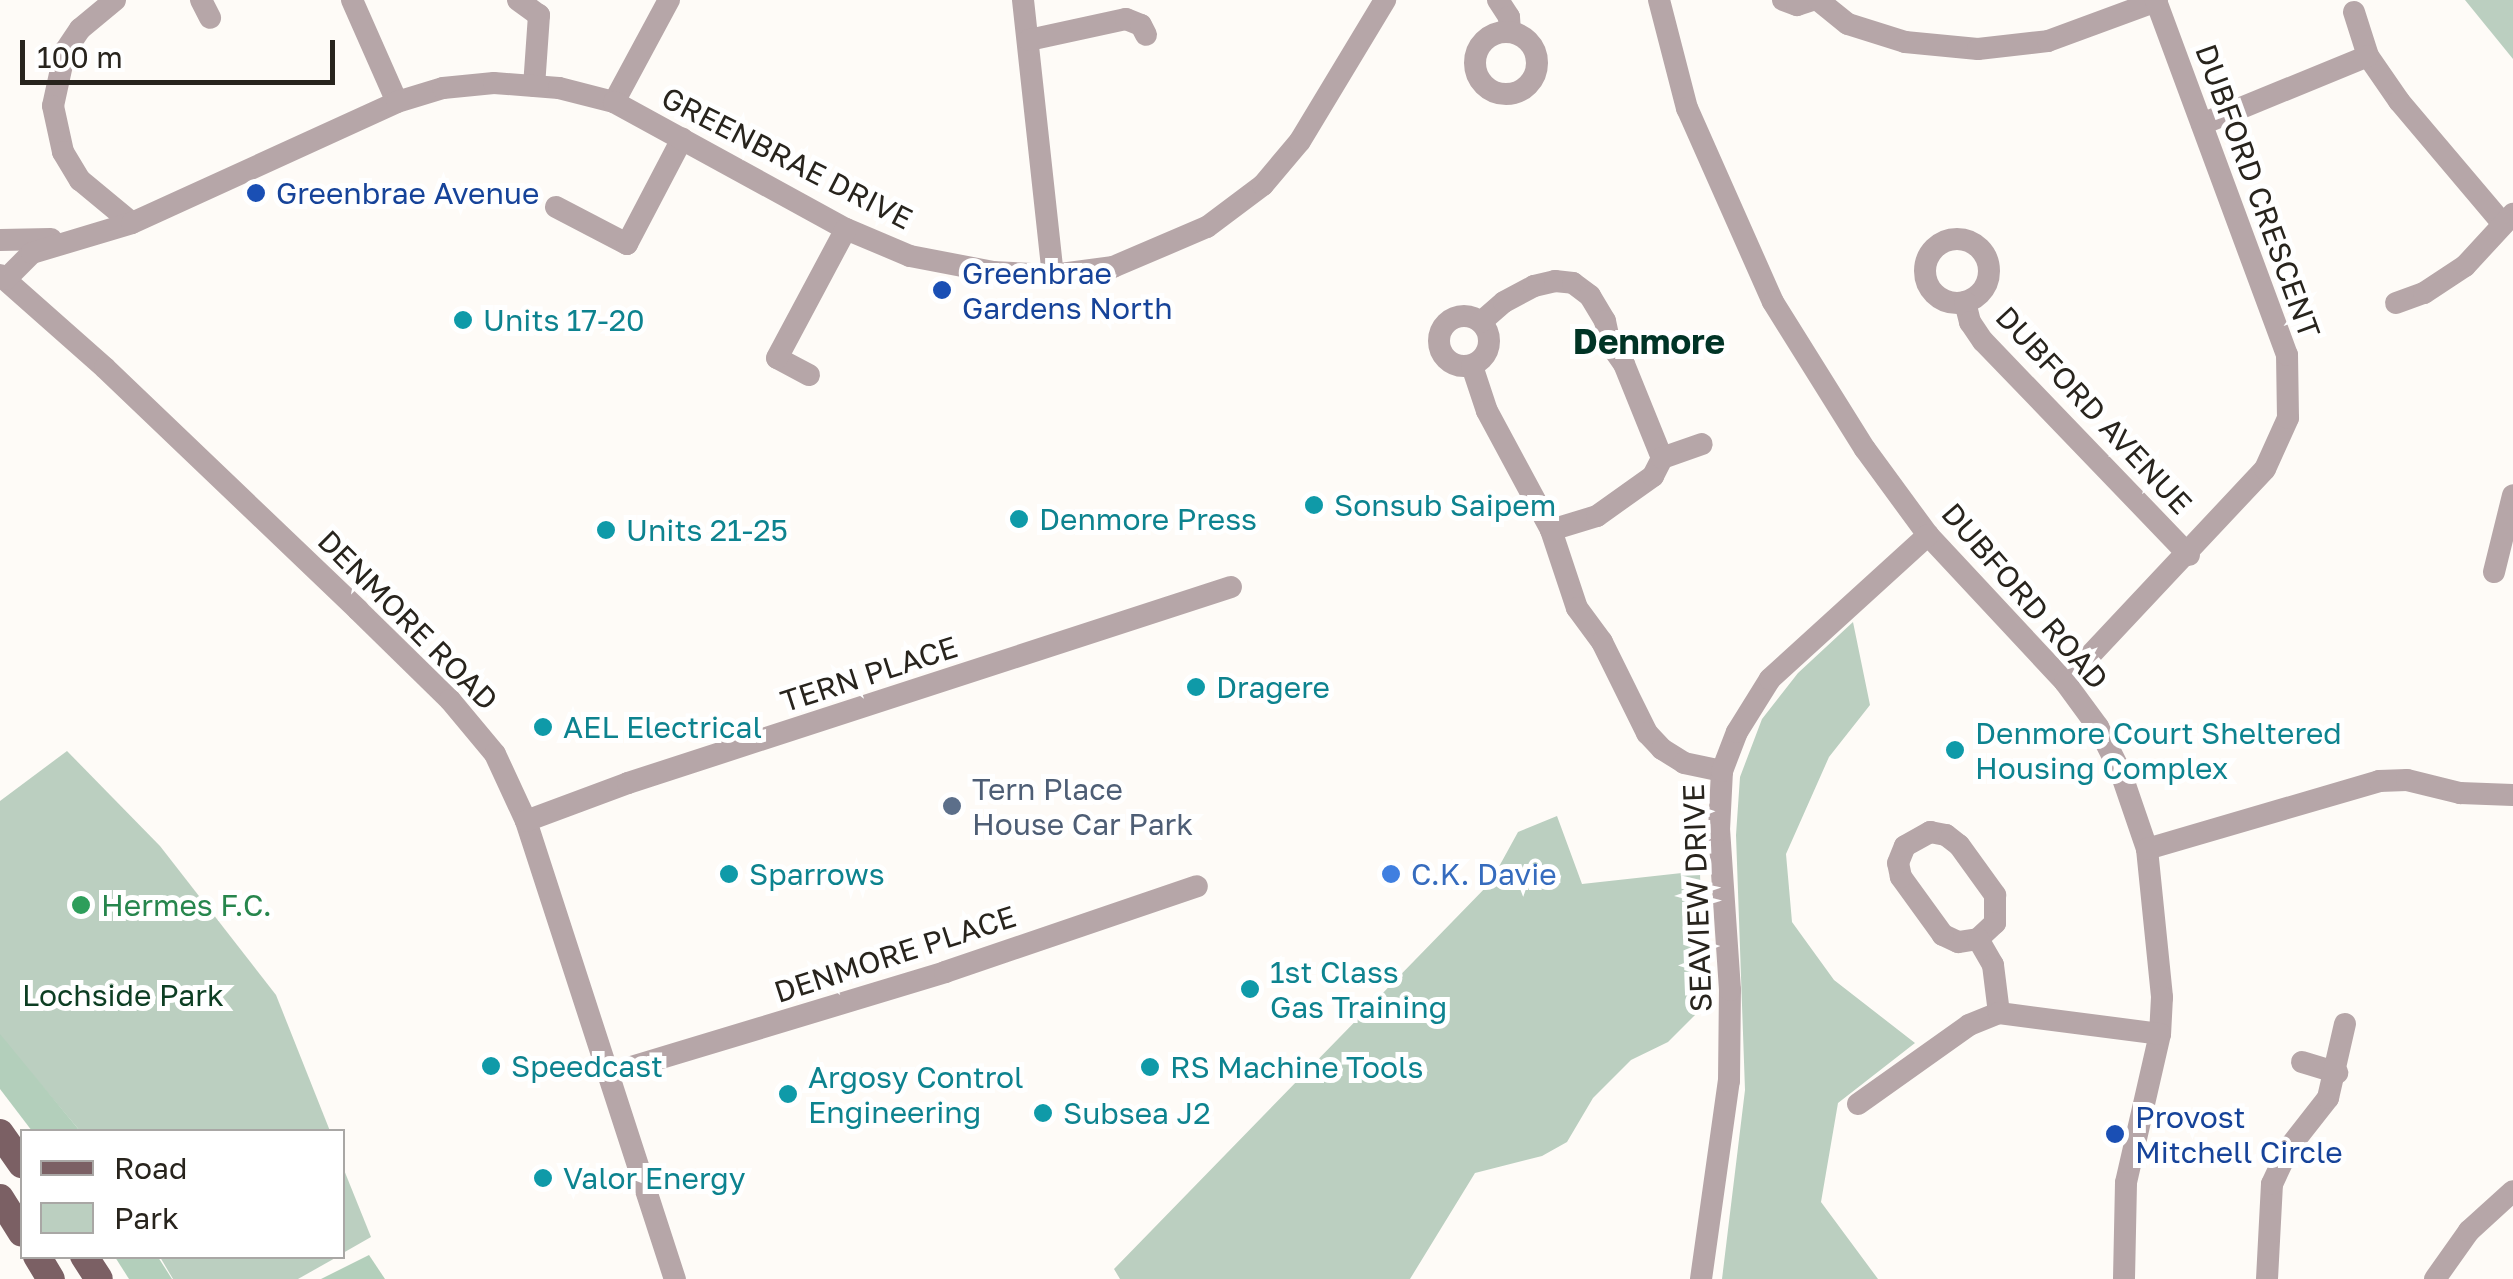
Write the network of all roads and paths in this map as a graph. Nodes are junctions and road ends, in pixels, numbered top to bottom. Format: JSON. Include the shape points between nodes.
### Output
{"nodes":[{"id":1,"x":115,"y":0,"type":"edge"},
{"id":2,"x":352,"y":0,"type":"edge"},
{"id":3,"x":518,"y":0,"type":"edge"},
{"id":4,"x":669,"y":0,"type":"edge"},
{"id":5,"x":1023,"y":0,"type":"edge"},
{"id":6,"x":1385,"y":0,"type":"edge"},
{"id":7,"x":1498,"y":0,"type":"edge"},
{"id":8,"x":1659,"y":0,"type":"edge"},
{"id":9,"x":1783,"y":0,"type":"edge"},
{"id":10,"x":1815,"y":0,"type":"edge"},
{"id":11,"x":2156,"y":0,"type":"edge"},
{"id":12,"x":2354,"y":12,"type":"dead end"},
{"id":13,"x":1510,"y":32,"type":"dead end"},
{"id":14,"x":1146,"y":35,"type":"dead end"},
{"id":15,"x":1029,"y":40,"type":"junction"},
{"id":16,"x":2368,"y":56,"type":"junction"},
{"id":17,"x":534,"y":86,"type":"junction"},
{"id":18,"x":397,"y":102,"type":"junction"},
{"id":19,"x":614,"y":102,"type":"junction"},
{"id":20,"x":2202,"y":124,"type":"junction"},
{"id":21,"x":682,"y":140,"type":"junction"},
{"id":22,"x":556,"y":207,"type":"dead end"},
{"id":23,"x":2508,"y":218,"type":"edge"},
{"id":24,"x":132,"y":223,"type":"junction"},
{"id":25,"x":846,"y":229,"type":"junction"},
{"id":26,"x":0,"y":240,"type":"edge"},
{"id":27,"x":72,"y":240,"type":"junction"},
{"id":28,"x":1053,"y":275,"type":"junction"},
{"id":29,"x":3,"y":277,"type":"edge"},
{"id":30,"x":1964,"y":302,"type":"dead end"},
{"id":31,"x":2396,"y":304,"type":"dead end"},
{"id":32,"x":1481,"y":322,"type":"junction"},
{"id":33,"x":1472,"y":366,"type":"junction"},
{"id":34,"x":809,"y":375,"type":"dead end"},
{"id":35,"x":1702,"y":444,"type":"dead end"},
{"id":36,"x":1662,"y":458,"type":"junction"},
{"id":37,"x":2513,"y":496,"type":"edge"},
{"id":38,"x":1551,"y":530,"type":"junction"},
{"id":39,"x":1928,"y":535,"type":"junction"},
{"id":40,"x":2189,"y":555,"type":"junction"},
{"id":41,"x":2494,"y":572,"type":"dead end"},
{"id":42,"x":1231,"y":587,"type":"dead end"},
{"id":43,"x":2065,"y":682,"type":"junction"},
{"id":44,"x":1722,"y":771,"type":"junction"},
{"id":45,"x":2513,"y":795,"type":"edge"},
{"id":46,"x":526,"y":821,"type":"junction"},
{"id":47,"x":2148,"y":849,"type":"junction"},
{"id":48,"x":1197,"y":886,"type":"dead end"},
{"id":49,"x":1978,"y":939,"type":"junction"},
{"id":50,"x":1999,"y":1013,"type":"junction"},
{"id":51,"x":2345,"y":1024,"type":"dead end"},
{"id":52,"x":2160,"y":1034,"type":"junction"},
{"id":53,"x":2302,"y":1062,"type":"dead end"},
{"id":54,"x":2337,"y":1073,"type":"junction"},
{"id":55,"x":608,"y":1074,"type":"junction"},
{"id":56,"x":1858,"y":1104,"type":"dead end"},
{"id":57,"x":0,"y":1134,"type":"edge"},
{"id":58,"x":20,"y":1161,"type":"edge"},
{"id":59,"x":2513,"y":1191,"type":"edge"},
{"id":60,"x":0,"y":1198,"type":"edge"},
{"id":61,"x":20,"y":1230,"type":"edge"},
{"id":62,"x":676,"y":1279,"type":"edge"},
{"id":63,"x":1701,"y":1279,"type":"edge"},
{"id":64,"x":2124,"y":1279,"type":"edge"},
{"id":65,"x":2266,"y":1279,"type":"edge"},
{"id":66,"x":2436,"y":1279,"type":"edge"}],
"edges":[{"from":1,"to":24,"type":"street","via":[[65,51],[53,106],[62,152],[80,180]]},
{"from":2,"to":18,"type":"street"},
{"from":3,"to":17,"type":"street","via":[[539,15]]},
{"from":4,"to":19,"type":"street"},
{"from":5,"to":15,"type":"street"},
{"from":6,"to":28,"type":"street","name":"GREENBRAE DRIVE","via":[[1300,141],[1263,185],[1207,228],[1151,254]]},
{"from":7,"to":13,"type":"street"},
{"from":8,"to":39,"type":"street","name":"DUBFORD ROAD","via":[[1687,108],[1773,302]]},
{"from":9,"to":10,"type":"street"},
{"from":10,"to":11,"type":"street","via":[[1848,24],[1906,42],[1978,49],[2048,41]]},
{"from":11,"to":20,"type":"street","name":"DUBFORD CRESCENT"},
{"from":12,"to":16,"type":"street"},
{"from":14,"to":15,"type":"street","via":[[1141,24],[1126,19]]},
{"from":15,"to":28,"type":"street"},
{"from":16,"to":20,"type":"street"},
{"from":16,"to":23,"type":"street","via":[[2428,140]]},
{"from":17,"to":18,"type":"street","name":"GREENBRAE DRIVE","via":[[444,88]]},
{"from":17,"to":19,"type":"street","name":"GREENBRAE DRIVE"},
{"from":18,"to":24,"type":"street","name":"GREENBRAE DRIVE"},
{"from":19,"to":21,"type":"street","name":"GREENBRAE DRIVE"},
{"from":20,"to":40,"type":"street","name":"DUBFORD CRESCENT","via":[[2276,320],[2290,385],[2288,418],[2265,469]]},
{"from":21,"to":22,"type":"street","via":[[627,244]]},
{"from":21,"to":25,"type":"street","name":"GREENBRAE DRIVE"},
{"from":23,"to":31,"type":"street","via":[[2429,303]]},
{"from":24,"to":27,"type":"street","name":"GREENBRAE DRIVE"},
{"from":25,"to":28,"type":"street","name":"GREENBRAE DRIVE","via":[[910,256]]},
{"from":25,"to":34,"type":"street","via":[[777,358]]},
{"from":26,"to":27,"type":"street","name":"GREENBRAE DRIVE"},
{"from":27,"to":29,"type":"street","name":"GREENBRAE DRIVE","via":[[32,253]]},
{"from":29,"to":46,"type":"street","name":"DENMORE ROAD","via":[[450,700],[495,754]]},
{"from":30,"to":40,"type":"street","name":"DUBFORD AVENUE","via":[[1983,342]]},
{"from":32,"to":33,"type":"street","via":[[1490,343]]},
{"from":32,"to":33,"type":"street","via":[[1459,317],[1440,336],[1447,360]]},
{"from":32,"to":36,"type":"street","via":[[1534,286],[1574,283],[1606,320],[1610,344]]},
{"from":33,"to":38,"type":"street","via":[[1487,411]]},
{"from":35,"to":36,"type":"street"},
{"from":36,"to":38,"type":"street","via":[[1635,492],[1597,516]]},
{"from":37,"to":41,"type":"street"},
{"from":38,"to":44,"type":"street","via":[[1578,608],[1647,733],[1684,763]]},
{"from":39,"to":43,"type":"street","name":"DUBFORD ROAD"},
{"from":39,"to":44,"type":"street","name":"SEAVIEW DRIVE","via":[[1770,679],[1736,732]]},
{"from":40,"to":43,"type":"street","name":"DUBFORD CRESCENT"},
{"from":42,"to":46,"type":"street","name":"TERN PLACE"},
{"from":43,"to":47,"type":"street","name":"DUBFORD ROAD","via":[[2121,772]]},
{"from":44,"to":63,"type":"street","name":"SEAVIEW DRIVE","via":[[1729,1080]]},
{"from":45,"to":47,"type":"street","via":[[2379,781]]},
{"from":46,"to":55,"type":"street","name":"DENMORE ROAD"},
{"from":47,"to":52,"type":"street","name":"DUBFORD ROAD","via":[[2160,948]]},
{"from":48,"to":55,"type":"street","name":"DENMORE PLACE","via":[[946,972]]},
{"from":49,"to":49,"type":"street","via":[[1958,942],[1943,935],[1904,884],[1900,856],[1913,838],[1946,835],[1995,896],[1994,923]]},
{"from":49,"to":50,"type":"street","via":[[1992,965]]},
{"from":50,"to":52,"type":"street"},
{"from":50,"to":56,"type":"street","via":[[1969,1025]]},
{"from":51,"to":54,"type":"street"},
{"from":52,"to":64,"type":"street","name":"DUBFORD ROAD","via":[[2126,1183]]},
{"from":53,"to":54,"type":"street"},
{"from":54,"to":65,"type":"street","via":[[2272,1184]]},
{"from":55,"to":62,"type":"street","name":"DENMORE ROAD"},
{"from":57,"to":58,"type":"main road"},
{"from":59,"to":66,"type":"street","via":[[2469,1230]]},
{"from":60,"to":61,"type":"main road"}]}
